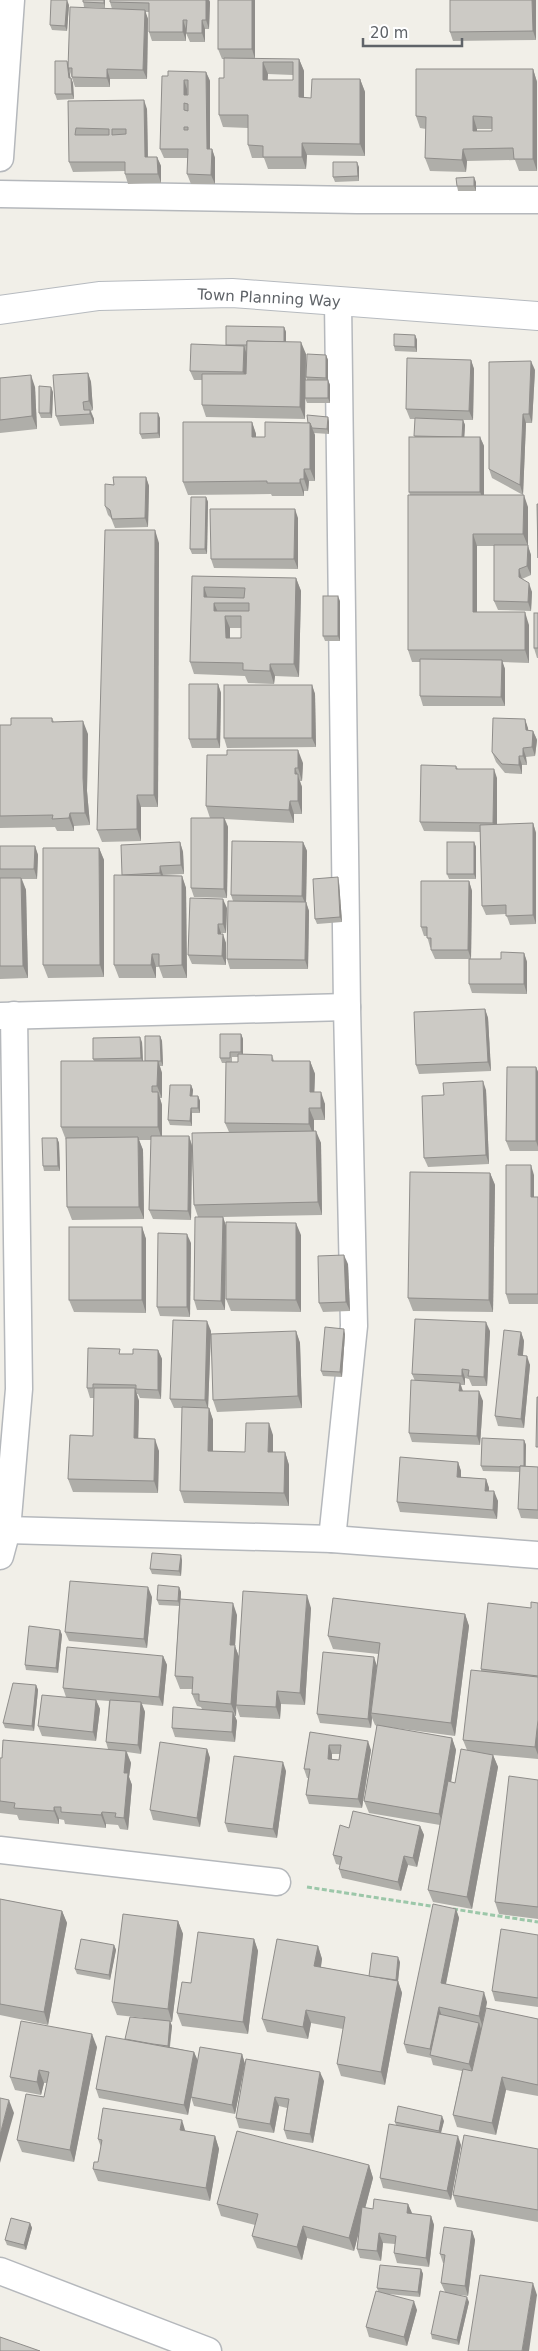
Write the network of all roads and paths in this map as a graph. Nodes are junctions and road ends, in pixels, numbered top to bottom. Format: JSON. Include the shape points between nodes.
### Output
{"nodes":[{"id":1,"x":12,"y":0,"type":"edge"},
{"id":2,"x":0,"y":158,"type":"edge"},
{"id":3,"x":0,"y":194,"type":"edge"},
{"id":4,"x":538,"y":200,"type":"edge"},
{"id":5,"x":338,"y":301,"type":"junction"},
{"id":6,"x":0,"y":310,"type":"edge"},
{"id":7,"x":538,"y":316,"type":"edge"},
{"id":8,"x":347,"y":1007,"type":"junction"},
{"id":9,"x":7,"y":1016,"type":"edge"},
{"id":10,"x":9,"y":1389,"type":"edge"},
{"id":11,"x":7,"y":1530,"type":"junction"},
{"id":12,"x":332,"y":1539,"type":"junction"},
{"id":13,"x":538,"y":1555,"type":"edge"},
{"id":14,"x":0,"y":1556,"type":"edge"},
{"id":15,"x":0,"y":1850,"type":"edge"},
{"id":16,"x":276,"y":1882,"type":"joint"},
{"id":17,"x":441,"y":1907,"type":"edge"},
{"id":18,"x":451,"y":1909,"type":"edge"},
{"id":19,"x":538,"y":1922,"type":"edge"},
{"id":20,"x":0,"y":2271,"type":"edge"},
{"id":21,"x":149,"y":2340,"type":"edge"},
{"id":22,"x":208,"y":2351,"type":"edge"}],
"edges":[{"from":1,"to":2,"type":"street"},
{"from":3,"to":4,"type":"street"},
{"from":5,"to":6,"type":"main road","name":"Town Planning Way","via":[[232,293],[99,296]]},
{"from":5,"to":7,"type":"main road","name":"Town Planning Way"},
{"from":5,"to":8,"type":"street"},
{"from":8,"to":9,"type":"street"},
{"from":8,"to":12,"type":"street","via":[[354,1326]]},
{"from":9,"to":10,"type":"street"},
{"from":10,"to":11,"type":"street"},
{"from":11,"to":12,"type":"street"},
{"from":11,"to":14,"type":"street"},
{"from":12,"to":13,"type":"street"},
{"from":15,"to":16,"type":"street"},
{"from":16,"to":17,"type":"path"},
{"from":18,"to":19,"type":"path"},
{"from":20,"to":21,"type":"street"},
{"from":21,"to":22,"type":"street"}]}
